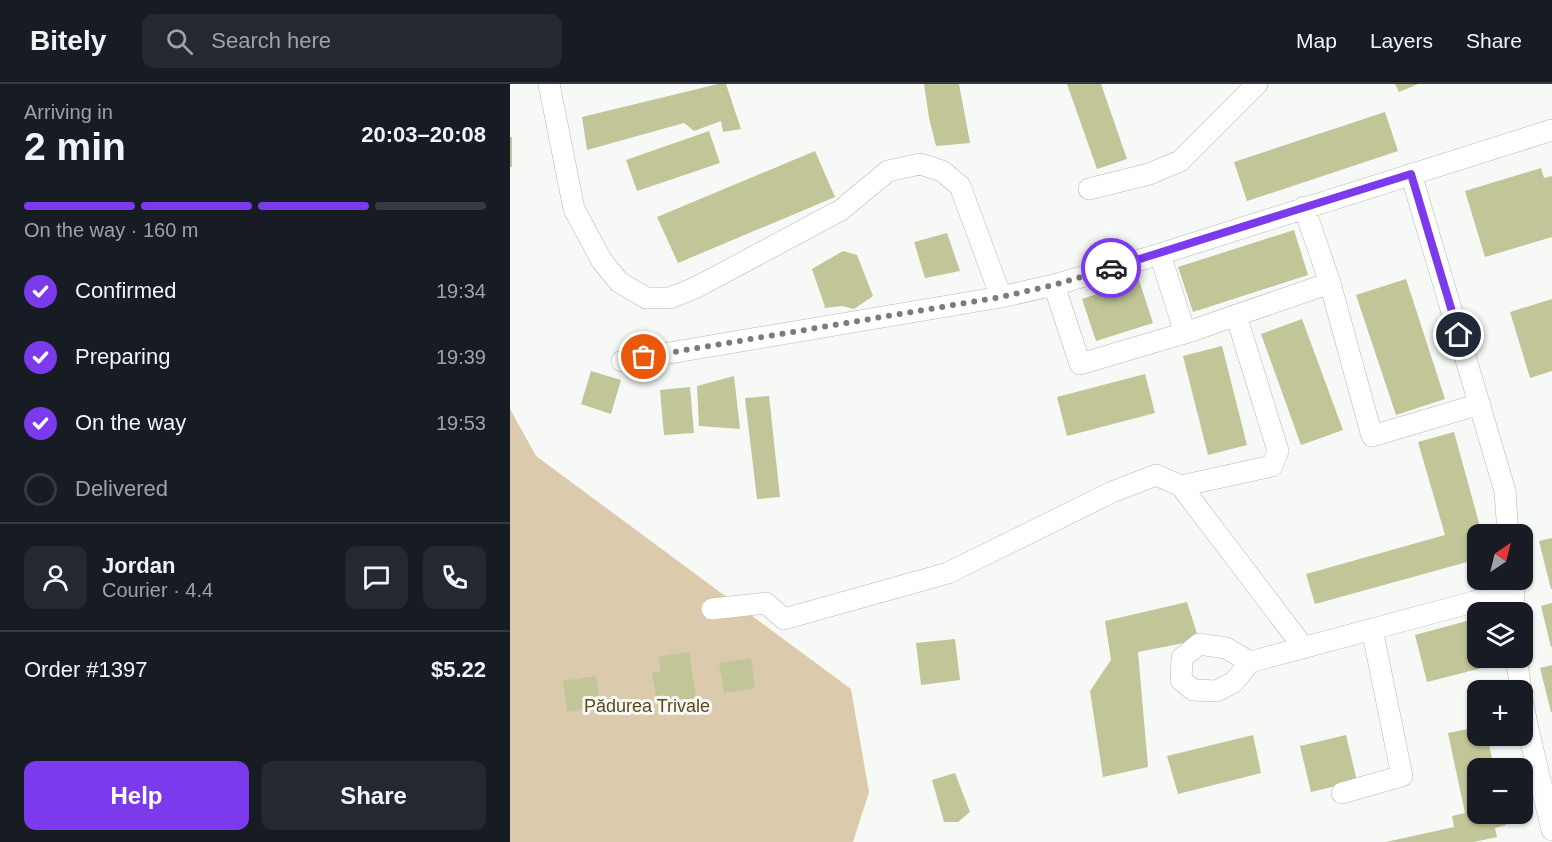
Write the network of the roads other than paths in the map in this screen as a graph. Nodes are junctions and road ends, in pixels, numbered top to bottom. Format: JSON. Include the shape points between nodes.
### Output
{"nodes":[{"id":1,"x":549,"y":84,"type":"edge"},
{"id":2,"x":1257,"y":84,"type":"edge"},
{"id":3,"x":1552,"y":130,"type":"edge"},
{"id":4,"x":1411,"y":174,"type":"junction"},
{"id":5,"x":1089,"y":189,"type":"dead end"},
{"id":6,"x":1304,"y":207,"type":"junction"},
{"id":7,"x":1160,"y":254,"type":"junction"},
{"id":8,"x":1330,"y":283,"type":"junction"},
{"id":9,"x":1054,"y":285,"type":"junction"},
{"id":10,"x":1001,"y":297,"type":"junction"},
{"id":11,"x":1236,"y":315,"type":"junction"},
{"id":12,"x":1185,"y":333,"type":"junction"},
{"id":13,"x":622,"y":361,"type":"dead end"},
{"id":14,"x":1480,"y":404,"type":"junction"},
{"id":15,"x":1181,"y":486,"type":"junction"},
{"id":16,"x":1507,"y":524,"type":"edge"},
{"id":17,"x":1497,"y":590,"type":"edge"},
{"id":18,"x":712,"y":609,"type":"dead end"},
{"id":19,"x":1372,"y":630,"type":"junction"},
{"id":20,"x":1304,"y":648,"type":"junction"},
{"id":21,"x":1250,"y":662,"type":"dead end"},
{"id":22,"x":1532,"y":746,"type":"edge"},
{"id":23,"x":1342,"y":793,"type":"dead end"},
{"id":24,"x":1552,"y":830,"type":"edge"}],
"edges":[{"from":1,"to":10,"type":"street","via":[[574,209],[602,261],[619,282],[646,297],[670,298],[697,287],[841,210],[888,171],[920,164],[942,171],[960,186]]},
{"from":2,"to":5,"type":"street","via":[[1180,161],[1149,174]]},
{"from":3,"to":4,"type":"street"},
{"from":4,"to":6,"type":"street"},
{"from":4,"to":14,"type":"street"},
{"from":6,"to":7,"type":"street"},
{"from":6,"to":8,"type":"street"},
{"from":7,"to":9,"type":"street"},
{"from":7,"to":12,"type":"street"},
{"from":8,"to":11,"type":"street"},
{"from":8,"to":14,"type":"street","via":[[1372,435]]},
{"from":9,"to":10,"type":"street"},
{"from":9,"to":12,"type":"street","via":[[1080,364]]},
{"from":10,"to":13,"type":"street"},
{"from":11,"to":12,"type":"street"},
{"from":11,"to":15,"type":"street","via":[[1278,451],[1272,466]]},
{"from":14,"to":16,"type":"street","via":[[1504,491]]},
{"from":15,"to":18,"type":"street","via":[[1156,475],[1112,492],[948,573],[784,619],[766,603]]},
{"from":15,"to":20,"type":"street"},
{"from":17,"to":19,"type":"street"},
{"from":19,"to":20,"type":"street"},
{"from":19,"to":23,"type":"street","via":[[1402,776]]},
{"from":20,"to":21,"type":"street"},
{"from":22,"to":24,"type":"street"}]}
